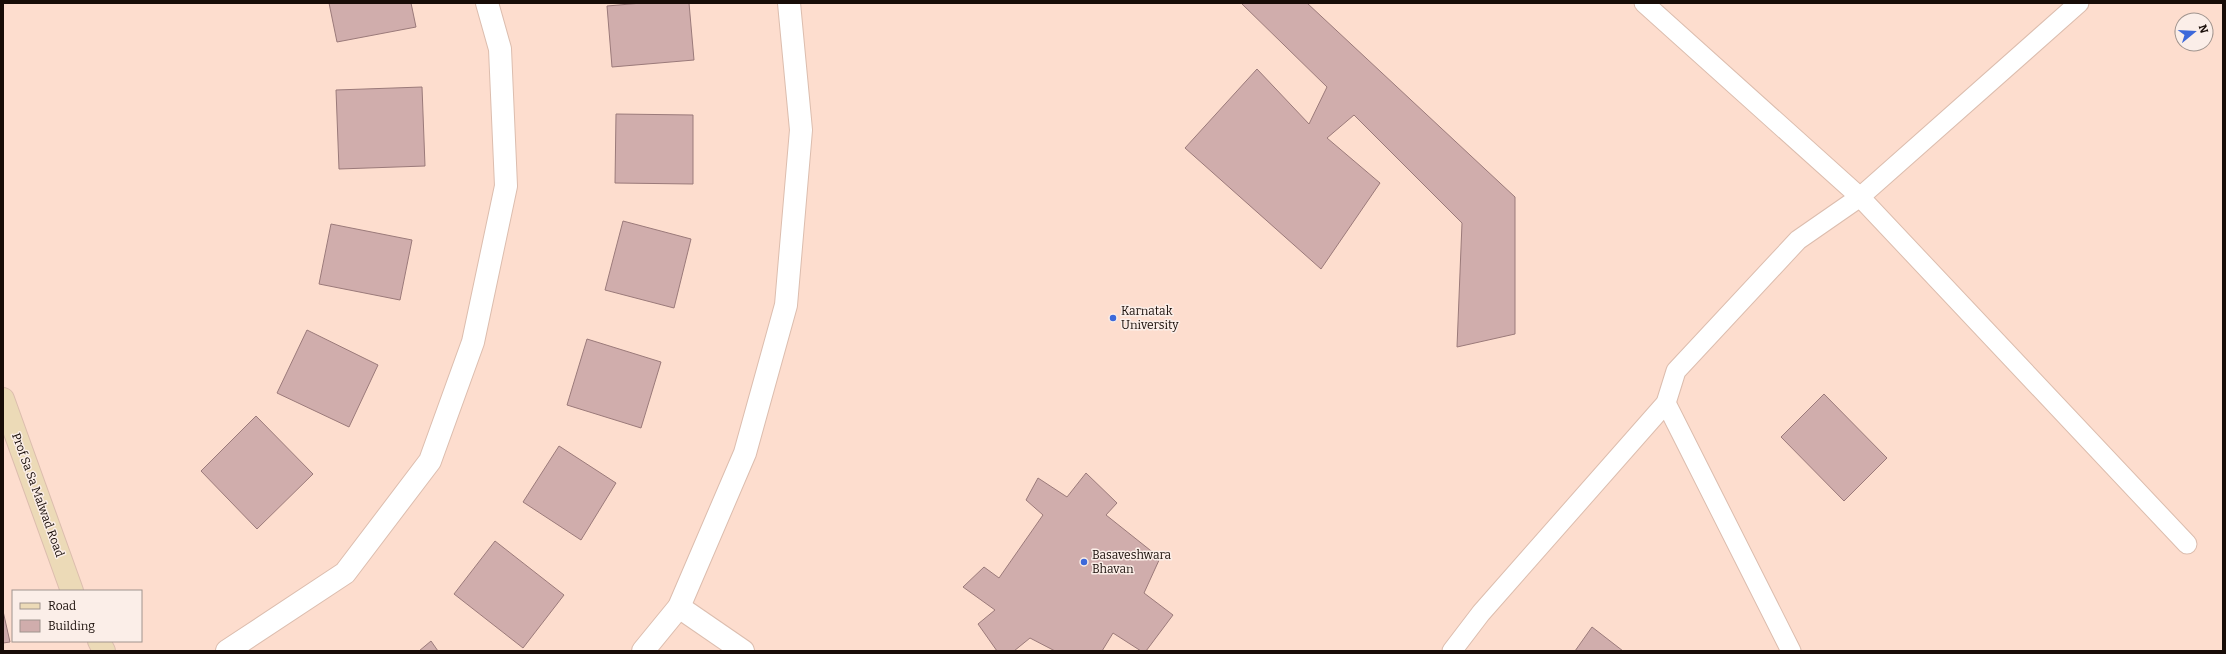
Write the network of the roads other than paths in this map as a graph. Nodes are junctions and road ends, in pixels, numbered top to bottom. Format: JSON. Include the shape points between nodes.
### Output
{"nodes":[{"id":1,"x":487,"y":3,"type":"edge"},
{"id":2,"x":789,"y":3,"type":"edge"},
{"id":3,"x":1644,"y":3,"type":"edge"},
{"id":4,"x":2079,"y":3,"type":"edge"},
{"id":5,"x":1860,"y":197,"type":"junction"},
{"id":6,"x":3,"y":399,"type":"edge"},
{"id":7,"x":1666,"y":403,"type":"junction"},
{"id":8,"x":2187,"y":544,"type":"dead end"},
{"id":9,"x":72,"y":590,"type":"edge"},
{"id":10,"x":679,"y":607,"type":"junction"},
{"id":11,"x":99,"y":642,"type":"edge"},
{"id":12,"x":104,"y":651,"type":"edge"},
{"id":13,"x":227,"y":651,"type":"edge"},
{"id":14,"x":643,"y":651,"type":"edge"},
{"id":15,"x":743,"y":651,"type":"edge"},
{"id":16,"x":1452,"y":651,"type":"edge"},
{"id":17,"x":1791,"y":651,"type":"edge"}],
"edges":[{"from":1,"to":13,"type":"street","via":[[500,49],[506,186],[473,342],[430,461],[345,573]]},
{"from":2,"to":10,"type":"street","via":[[801,130],[786,305],[745,454]]},
{"from":3,"to":5,"type":"lane"},
{"from":4,"to":5,"type":"lane"},
{"from":5,"to":7,"type":"lane","via":[[1798,240],[1676,371]]},
{"from":5,"to":8,"type":"lane"},
{"from":6,"to":9,"type":"street","name":"Prof Sa Sa Malwad Road"},
{"from":7,"to":16,"type":"lane","via":[[1486,607]]},
{"from":7,"to":17,"type":"lane"},
{"from":10,"to":14,"type":"street"},
{"from":10,"to":15,"type":"street"},
{"from":11,"to":12,"type":"street"}]}
